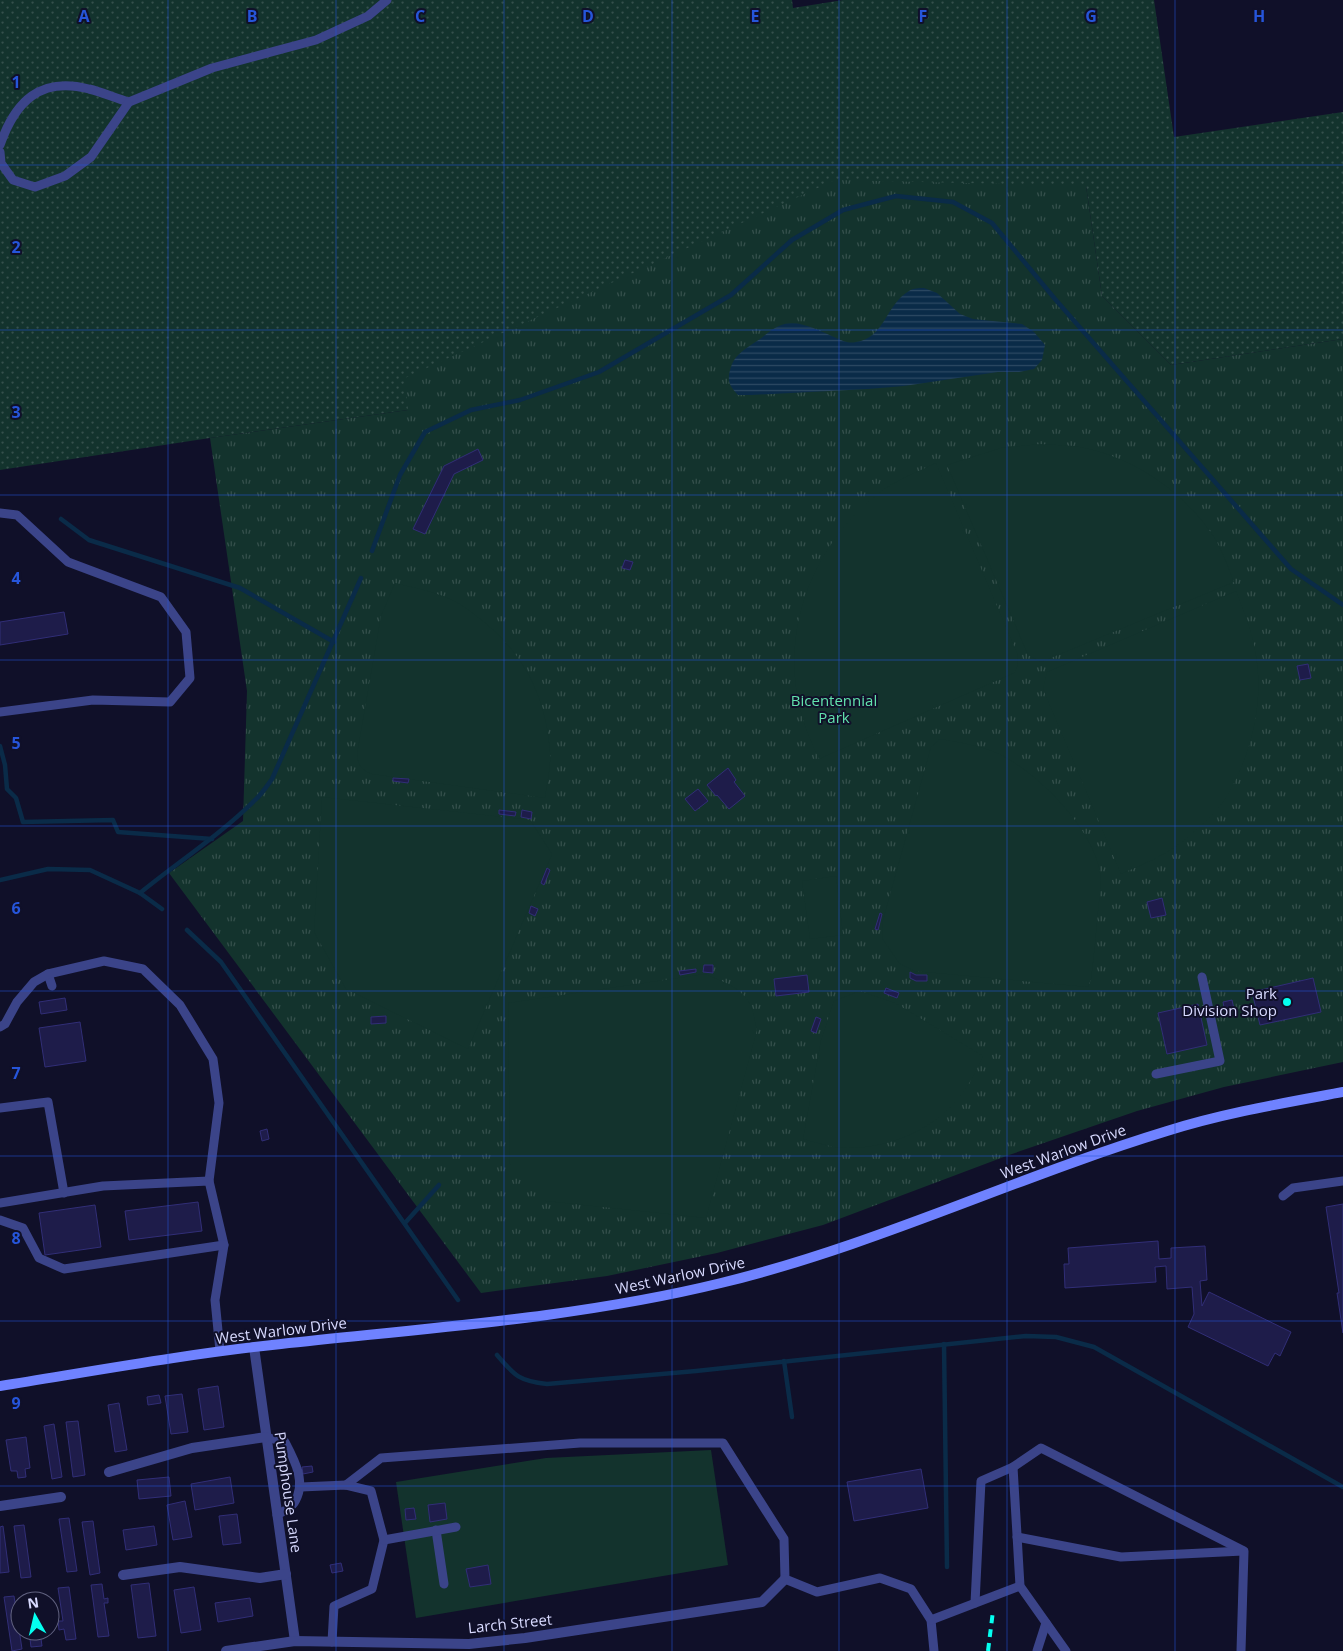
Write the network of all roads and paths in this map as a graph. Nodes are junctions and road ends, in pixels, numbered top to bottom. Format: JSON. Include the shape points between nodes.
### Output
{"nodes":[{"id":1,"x":387,"y":0,"type":"edge"},
{"id":2,"x":129,"y":102,"type":"junction"},
{"id":3,"x":0,"y":145,"type":"edge"},
{"id":4,"x":0,"y":152,"type":"edge"},
{"id":5,"x":0,"y":513,"type":"edge"},
{"id":6,"x":0,"y":712,"type":"edge"},
{"id":7,"x":48,"y":974,"type":"junction"},
{"id":8,"x":1202,"y":978,"type":"dead end"},
{"id":9,"x":52,"y":986,"type":"dead end"},
{"id":10,"x":0,"y":1028,"type":"edge"},
{"id":11,"x":1156,"y":1074,"type":"dead end"},
{"id":12,"x":1343,"y":1092,"type":"edge"},
{"id":13,"x":0,"y":1108,"type":"edge"},
{"id":14,"x":209,"y":1181,"type":"junction"},
{"id":15,"x":1343,"y":1181,"type":"edge"},
{"id":16,"x":64,"y":1192,"type":"junction"},
{"id":17,"x":1284,"y":1196,"type":"dead end"},
{"id":18,"x":0,"y":1203,"type":"edge"},
{"id":19,"x":0,"y":1220,"type":"edge"},
{"id":20,"x":224,"y":1245,"type":"junction"},
{"id":21,"x":254,"y":1347,"type":"junction"},
{"id":22,"x":220,"y":1352,"type":"junction"},
{"id":23,"x":0,"y":1386,"type":"edge"},
{"id":24,"x":266,"y":1437,"type":"junction"},
{"id":25,"x":1013,"y":1467,"type":"junction"},
{"id":26,"x":109,"y":1472,"type":"dead end"},
{"id":27,"x":346,"y":1485,"type":"junction"},
{"id":28,"x":301,"y":1487,"type":"junction"},
{"id":29,"x":61,"y":1498,"type":"dead end"},
{"id":30,"x":0,"y":1506,"type":"edge"},
{"id":31,"x":277,"y":1515,"type":"junction"},
{"id":32,"x":456,"y":1527,"type":"dead end"},
{"id":33,"x":436,"y":1530,"type":"junction"},
{"id":34,"x":1017,"y":1537,"type":"junction"},
{"id":35,"x":384,"y":1540,"type":"junction"},
{"id":36,"x":1244,"y":1551,"type":"junction"},
{"id":37,"x":286,"y":1574,"type":"junction"},
{"id":38,"x":123,"y":1575,"type":"dead end"},
{"id":39,"x":785,"y":1579,"type":"junction"},
{"id":40,"x":444,"y":1584,"type":"dead end"},
{"id":41,"x":1020,"y":1586,"type":"junction"},
{"id":42,"x":975,"y":1603,"type":"junction"},
{"id":43,"x":931,"y":1620,"type":"junction"},
{"id":44,"x":1046,"y":1623,"type":"junction"},
{"id":45,"x":295,"y":1641,"type":"junction"},
{"id":46,"x":332,"y":1642,"type":"junction"},
{"id":47,"x":226,"y":1651,"type":"edge"},
{"id":48,"x":934,"y":1651,"type":"edge"},
{"id":49,"x":1037,"y":1651,"type":"edge"},
{"id":50,"x":1066,"y":1651,"type":"edge"},
{"id":51,"x":1241,"y":1651,"type":"edge"}],
"edges":[{"from":1,"to":2,"type":"lane","via":[[368,16],[316,40],[212,68]]},
{"from":2,"to":3,"type":"lane","via":[[87,88],[59,85],[42,90],[21,103],[7,125]]},
{"from":2,"to":4,"type":"lane","via":[[91,156],[65,176],[35,186],[13,180],[1,163]]},
{"from":5,"to":6,"type":"lane","via":[[18,515],[68,562],[161,597],[186,632],[190,678],[170,702],[94,700]]},
{"from":7,"to":9,"type":"lane"},
{"from":7,"to":10,"type":"lane","via":[[34,982]]},
{"from":7,"to":14,"type":"lane","via":[[104,961],[143,969],[180,1005],[213,1059],[219,1103]]},
{"from":8,"to":11,"type":"lane","via":[[1220,1061]]},
{"from":12,"to":21,"type":"street","name":"West Warlow Drive","via":[[1244,1110],[1166,1131],[790,1266],[719,1284],[585,1310]]},
{"from":13,"to":16,"type":"lane","via":[[48,1102]]},
{"from":14,"to":16,"type":"lane","via":[[104,1186]]},
{"from":14,"to":20,"type":"lane"},
{"from":15,"to":17,"type":"lane","via":[[1293,1188]]},
{"from":16,"to":18,"type":"lane"},
{"from":19,"to":20,"type":"lane","via":[[23,1228],[39,1258],[64,1269]]},
{"from":20,"to":22,"type":"lane","via":[[215,1300]]},
{"from":21,"to":22,"type":"street","name":"West Warlow Drive"},
{"from":21,"to":24,"type":"street","name":"Pumphouse Lane"},
{"from":22,"to":23,"type":"street","name":"West Warlow Drive"},
{"from":24,"to":26,"type":"street","via":[[192,1448]]},
{"from":24,"to":28,"type":"lane","via":[[285,1442],[297,1466]]},
{"from":24,"to":31,"type":"street","name":"Pumphouse Lane"},
{"from":25,"to":34,"type":"lane"},
{"from":25,"to":36,"type":"lane","via":[[1041,1448]]},
{"from":25,"to":42,"type":"lane","via":[[981,1481]]},
{"from":27,"to":28,"type":"lane"},
{"from":27,"to":35,"type":"lane","via":[[371,1491]]},
{"from":27,"to":39,"type":"lane","via":[[381,1458],[580,1443],[723,1443],[784,1540]]},
{"from":28,"to":31,"type":"lane","via":[[293,1504]]},
{"from":29,"to":30,"type":"street"},
{"from":31,"to":37,"type":"street","name":"Pumphouse Lane"},
{"from":32,"to":33,"type":"lane"},
{"from":33,"to":35,"type":"lane"},
{"from":33,"to":40,"type":"lane"},
{"from":34,"to":36,"type":"lane","via":[[1121,1557]]},
{"from":34,"to":41,"type":"lane"},
{"from":35,"to":46,"type":"lane","via":[[372,1589],[334,1606]]},
{"from":36,"to":51,"type":"lane"},
{"from":37,"to":38,"type":"street","via":[[260,1578],[180,1567]]},
{"from":37,"to":45,"type":"street","name":"Pumphouse Lane"},
{"from":39,"to":43,"type":"lane","via":[[817,1592],[880,1578],[911,1589]]},
{"from":39,"to":46,"type":"street","name":"Larch Street","via":[[762,1602],[525,1638],[469,1644]]},
{"from":41,"to":42,"type":"lane"},
{"from":41,"to":44,"type":"lane"},
{"from":42,"to":43,"type":"lane"},
{"from":43,"to":48,"type":"lane"},
{"from":44,"to":49,"type":"lane"},
{"from":44,"to":50,"type":"lane"},
{"from":45,"to":46,"type":"street","name":"Larch Street"},
{"from":45,"to":47,"type":"street","name":"Larch Street"}]}
